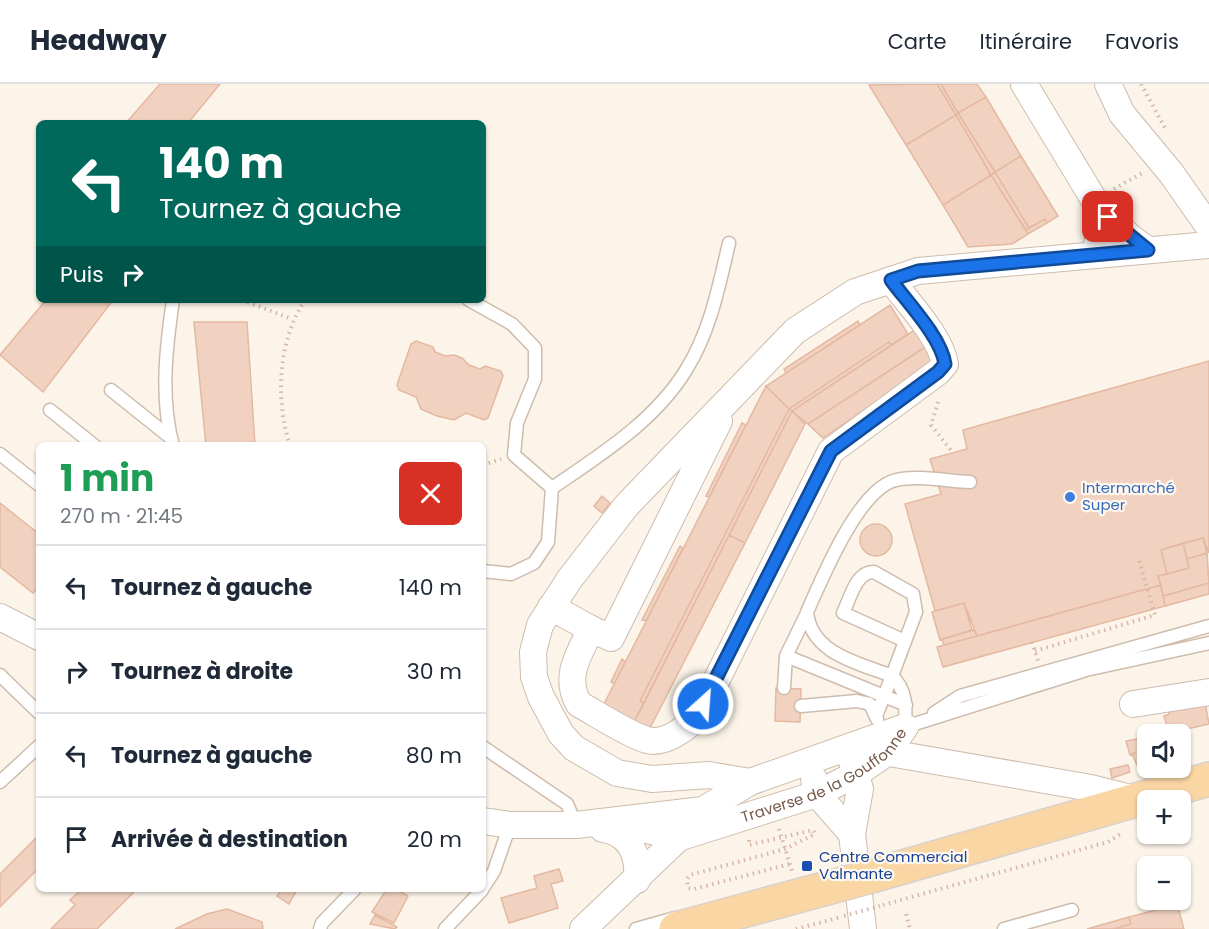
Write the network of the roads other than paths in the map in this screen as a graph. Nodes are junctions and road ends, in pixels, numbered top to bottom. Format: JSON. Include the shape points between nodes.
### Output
{"nodes":[{"id":1,"x":1024,"y":84,"type":"edge"},
{"id":2,"x":1108,"y":84,"type":"edge"},
{"id":3,"x":1100,"y":200,"type":"junction"},
{"id":4,"x":1209,"y":227,"type":"edge"},
{"id":5,"x":729,"y":243,"type":"dead end"},
{"id":6,"x":1209,"y":245,"type":"edge"},
{"id":7,"x":1148,"y":250,"type":"junction"},
{"id":8,"x":1095,"y":254,"type":"junction"},
{"id":9,"x":891,"y":280,"type":"junction"},
{"id":10,"x":173,"y":303,"type":"edge"},
{"id":11,"x":474,"y":303,"type":"edge"},
{"id":12,"x":111,"y":390,"type":"dead end"},
{"id":13,"x":724,"y":405,"type":"junction"},
{"id":14,"x":50,"y":410,"type":"dead end"},
{"id":15,"x":90,"y":442,"type":"edge"},
{"id":16,"x":172,"y":442,"type":"edge"},
{"id":17,"x":0,"y":454,"type":"edge"},
{"id":18,"x":970,"y":482,"type":"dead end"},
{"id":19,"x":36,"y":483,"type":"edge"},
{"id":20,"x":552,"y":488,"type":"junction"},
{"id":21,"x":486,"y":571,"type":"edge"},
{"id":22,"x":551,"y":607,"type":"junction"},
{"id":23,"x":807,"y":612,"type":"junction"},
{"id":24,"x":0,"y":617,"type":"edge"},
{"id":25,"x":1209,"y":626,"type":"edge"},
{"id":26,"x":591,"y":629,"type":"junction"},
{"id":27,"x":36,"y":630,"type":"edge"},
{"id":28,"x":905,"y":641,"type":"junction"},
{"id":29,"x":1209,"y":643,"type":"edge"},
{"id":30,"x":786,"y":656,"type":"junction"},
{"id":31,"x":0,"y":675,"type":"edge"},
{"id":32,"x":892,"y":676,"type":"junction"},
{"id":33,"x":783,"y":688,"type":"dead end"},
{"id":34,"x":1209,"y":692,"type":"edge"},
{"id":35,"x":884,"y":695,"type":"junction"},
{"id":36,"x":1133,"y":704,"type":"dead end"},
{"id":37,"x":801,"y":706,"type":"dead end"},
{"id":38,"x":36,"y":710,"type":"edge"},
{"id":39,"x":897,"y":725,"type":"junction"},
{"id":40,"x":848,"y":748,"type":"junction"},
{"id":41,"x":36,"y":749,"type":"edge"},
{"id":42,"x":486,"y":749,"type":"edge"},
{"id":43,"x":810,"y":762,"type":"junction"},
{"id":44,"x":1209,"y":767,"type":"edge"},
{"id":45,"x":856,"y":774,"type":"junction"},
{"id":46,"x":682,"y":776,"type":"junction"},
{"id":47,"x":1209,"y":779,"type":"edge"},
{"id":48,"x":0,"y":782,"type":"edge"},
{"id":49,"x":750,"y":782,"type":"junction"},
{"id":50,"x":817,"y":794,"type":"junction"},
{"id":51,"x":1124,"y":796,"type":"junction"},
{"id":52,"x":711,"y":805,"type":"junction"},
{"id":53,"x":486,"y":821,"type":"edge"},
{"id":54,"x":604,"y":821,"type":"junction"},
{"id":55,"x":510,"y":825,"type":"junction"},
{"id":56,"x":576,"y":825,"type":"junction"},
{"id":57,"x":852,"y":834,"type":"junction"},
{"id":58,"x":969,"y":834,"type":"dead end"},
{"id":59,"x":681,"y":837,"type":"junction"},
{"id":60,"x":637,"y":880,"type":"junction"},
{"id":61,"x":486,"y":884,"type":"edge"},
{"id":62,"x":352,"y":892,"type":"edge"},
{"id":63,"x":480,"y":892,"type":"edge"},
{"id":64,"x":847,"y":900,"type":"edge"},
{"id":65,"x":776,"y":902,"type":"junction"},
{"id":66,"x":1072,"y":910,"type":"dead end"},
{"id":67,"x":320,"y":929,"type":"edge"},
{"id":68,"x":445,"y":929,"type":"edge"},
{"id":69,"x":584,"y":929,"type":"edge"},
{"id":70,"x":636,"y":929,"type":"edge"},
{"id":71,"x":676,"y":929,"type":"edge"},
{"id":72,"x":720,"y":929,"type":"edge"},
{"id":73,"x":1004,"y":929,"type":"edge"}],
"edges":[{"from":1,"to":3,"type":"street"},
{"from":2,"to":4,"type":"street","via":[[1122,114]]},
{"from":3,"to":7,"type":"street","via":[[1130,237]]},
{"from":3,"to":8,"type":"street"},
{"from":5,"to":20,"type":"lane","via":[[715,303],[687,369],[664,400],[631,431]]},
{"from":6,"to":7,"type":"street"},
{"from":7,"to":8,"type":"street"},
{"from":8,"to":9,"type":"street","via":[[918,271]]},
{"from":9,"to":13,"type":"street","via":[[855,292],[795,331]]},
{"from":9,"to":26,"type":"street","via":[[935,339],[945,364],[831,451],[698,717],[677,733],[649,741],[579,704],[572,676]]},
{"from":10,"to":16,"type":"lane","via":[[165,353],[166,407]]},
{"from":11,"to":20,"type":"lane","via":[[512,324],[536,348],[535,379],[517,423],[514,455]]},
{"from":12,"to":16,"type":"lane"},
{"from":13,"to":22,"type":"street","via":[[627,505]]},
{"from":13,"to":26,"type":"street","via":[[611,638]]},
{"from":14,"to":15,"type":"lane"},
{"from":17,"to":19,"type":"lane"},
{"from":18,"to":23,"type":"lane","via":[[904,479],[885,484],[839,541]]},
{"from":20,"to":21,"type":"lane","via":[[548,542],[534,563],[511,574]]},
{"from":22,"to":26,"type":"street"},
{"from":22,"to":46,"type":"street","via":[[540,625],[533,652],[534,676],[561,734],[588,757],[617,773],[652,779]]},
{"from":23,"to":30,"type":"lane"},
{"from":23,"to":32,"type":"lane","via":[[816,640],[831,651]]},
{"from":24,"to":27,"type":"street"},
{"from":25,"to":39,"type":"lane","via":[[960,696]]},
{"from":28,"to":28,"type":"lane","via":[[843,613],[861,576],[867,572],[874,572],[913,594],[916,612]]},
{"from":28,"to":32,"type":"lane"},
{"from":29,"to":39,"type":"lane","via":[[1113,663]]},
{"from":30,"to":33,"type":"lane"},
{"from":30,"to":35,"type":"lane"},
{"from":31,"to":38,"type":"lane"},
{"from":32,"to":35,"type":"lane"},
{"from":32,"to":39,"type":"lane","via":[[901,685]]},
{"from":34,"to":36,"type":"street"},
{"from":35,"to":39,"type":"lane"},
{"from":35,"to":39,"type":"lane"},
{"from":37,"to":39,"type":"lane","via":[[857,701],[870,704]]},
{"from":39,"to":40,"type":"street"},
{"from":39,"to":45,"type":"street","name":"Traverse de la Gouffonne"},
{"from":39,"to":51,"type":"street"},
{"from":40,"to":43,"type":"street","name":"Traverse de la Gouffonne"},
{"from":40,"to":45,"type":"street"},
{"from":41,"to":48,"type":"lane"},
{"from":42,"to":56,"type":"lane","via":[[567,804]]},
{"from":43,"to":49,"type":"street","name":"Traverse de la Gouffonne"},
{"from":43,"to":50,"type":"street"},
{"from":44,"to":51,"type":"lane"},
{"from":45,"to":50,"type":"street","name":"Traverse de la Gouffonne"},
{"from":45,"to":57,"type":"street","via":[[860,789]]},
{"from":46,"to":49,"type":"street","via":[[709,775]]},
{"from":46,"to":52,"type":"street","via":[[706,787]]},
{"from":47,"to":51,"type":"main road"},
{"from":49,"to":52,"type":"street","name":"Traverse de la Gouffonne"},
{"from":50,"to":57,"type":"street"},
{"from":50,"to":59,"type":"street","name":"Traverse de la Gouffonne"},
{"from":51,"to":58,"type":"lane"},
{"from":51,"to":64,"type":"main road","bridge":true},
{"from":52,"to":54,"type":"street","name":"Traverse de la Gouffonne"},
{"from":52,"to":59,"type":"street"},
{"from":53,"to":55,"type":"street","name":"Traverse de la Gouffonne"},
{"from":54,"to":56,"type":"street","name":"Traverse de la Gouffonne"},
{"from":54,"to":59,"type":"street","name":"Traverse de la Gouffonne"},
{"from":55,"to":56,"type":"street","name":"Traverse de la Gouffonne"},
{"from":55,"to":61,"type":"lane"},
{"from":56,"to":60,"type":"street","name":"Traverse de la Gouffonne","via":[[609,830],[626,838],[639,862]]},
{"from":57,"to":64,"type":"street"},
{"from":59,"to":60,"type":"street"},
{"from":60,"to":69,"type":"street"},
{"from":62,"to":67,"type":"lane"},
{"from":63,"to":68,"type":"lane"},
{"from":64,"to":65,"type":"main road"},
{"from":64,"to":70,"type":"lane"},
{"from":65,"to":71,"type":"main road"},
{"from":65,"to":72,"type":"main road"},
{"from":66,"to":73,"type":"lane"}]}
